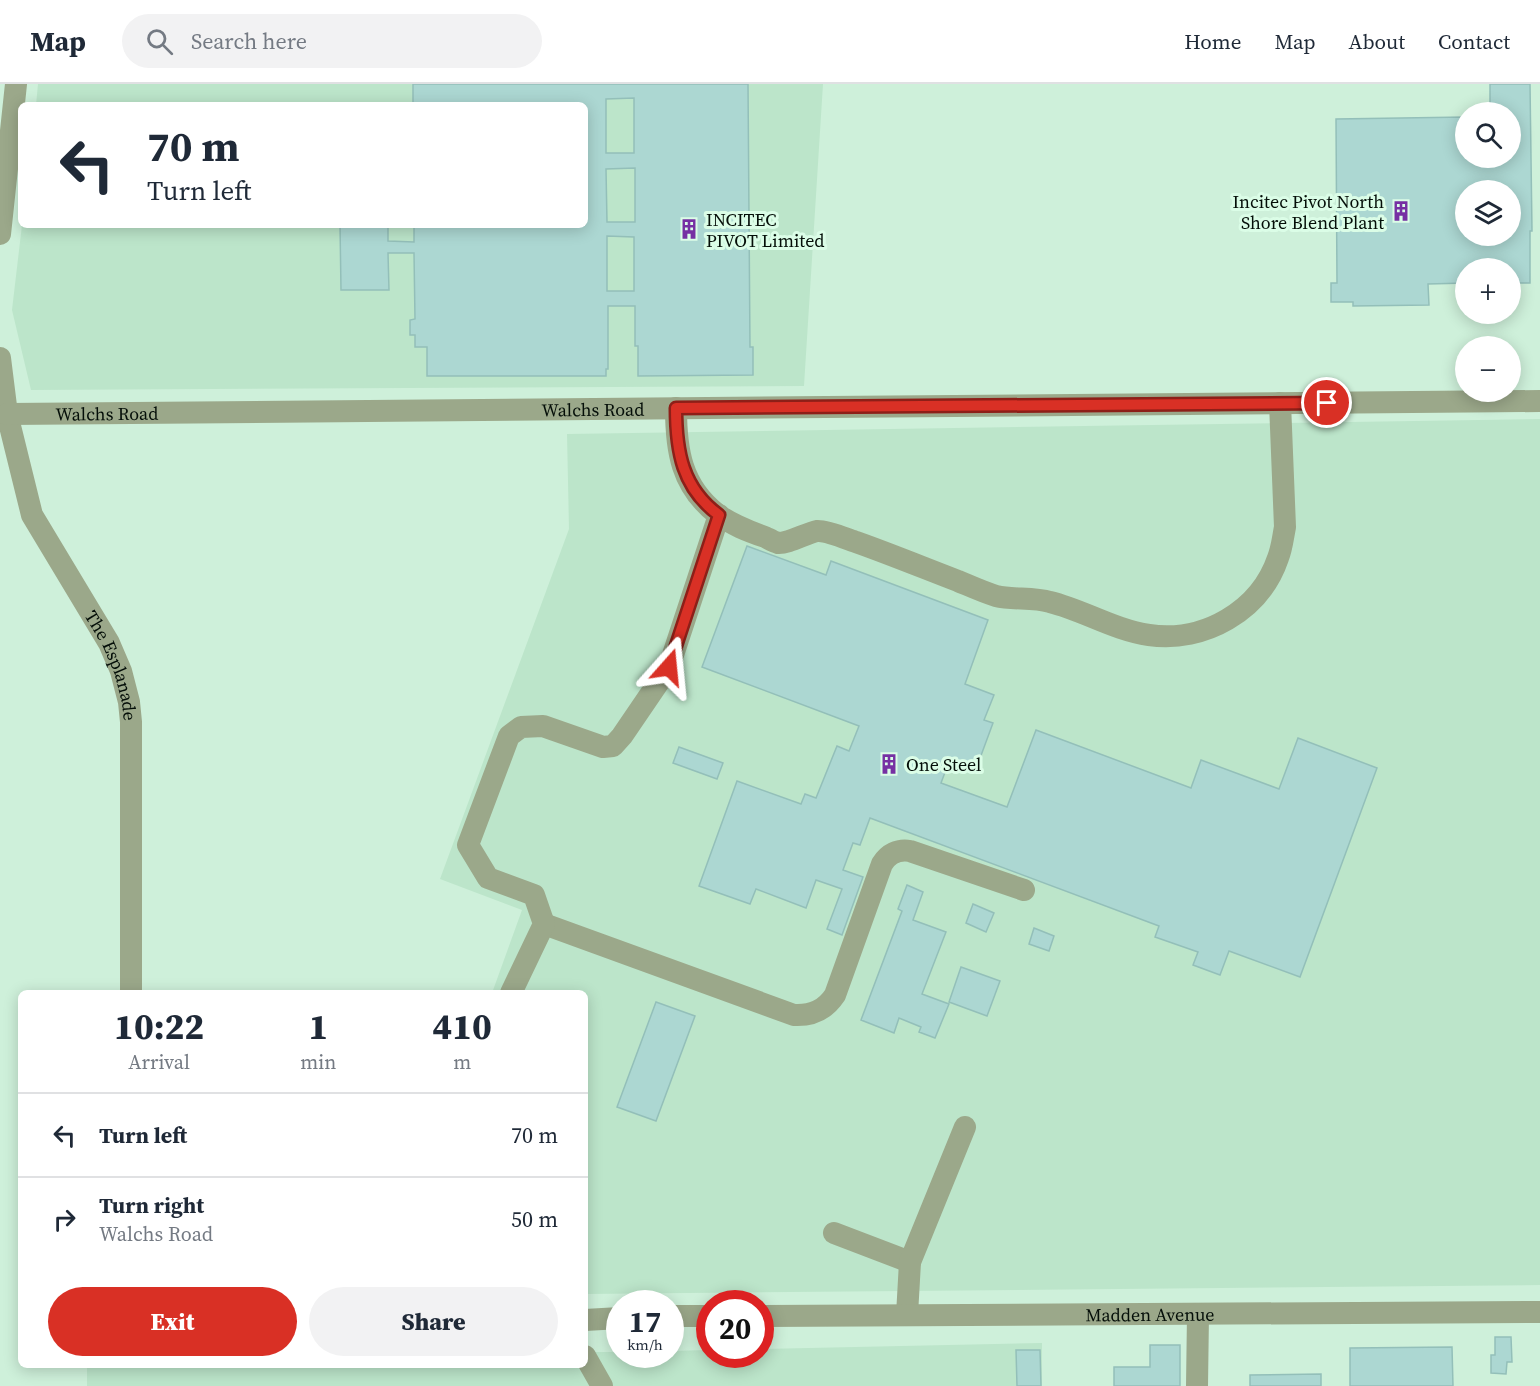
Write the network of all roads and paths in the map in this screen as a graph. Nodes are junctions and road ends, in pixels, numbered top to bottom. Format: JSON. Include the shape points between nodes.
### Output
{"nodes":[{"id":1,"x":16,"y":84,"type":"edge"},
{"id":2,"x":0,"y":234,"type":"edge"},
{"id":3,"x":0,"y":358,"type":"edge"},
{"id":4,"x":1540,"y":401,"type":"edge"},
{"id":5,"x":1280,"y":403,"type":"junction"},
{"id":6,"x":676,"y":408,"type":"junction"},
{"id":7,"x":7,"y":414,"type":"junction"},
{"id":8,"x":719,"y":515,"type":"junction"},
{"id":9,"x":1024,"y":890,"type":"dead end"},
{"id":10,"x":544,"y":924,"type":"junction"},
{"id":11,"x":131,"y":990,"type":"edge"},
{"id":12,"x":512,"y":990,"type":"edge"},
{"id":13,"x":965,"y":1127,"type":"dead end"},
{"id":14,"x":834,"y":1233,"type":"dead end"},
{"id":15,"x":910,"y":1262,"type":"junction"},
{"id":16,"x":1540,"y":1312,"type":"edge"},
{"id":17,"x":1198,"y":1314,"type":"junction"},
{"id":18,"x":907,"y":1315,"type":"junction"},
{"id":19,"x":774,"y":1316,"type":"edge"},
{"id":20,"x":606,"y":1319,"type":"edge"},
{"id":21,"x":588,"y":1320,"type":"edge"},
{"id":22,"x":588,"y":1361,"type":"edge"},
{"id":23,"x":602,"y":1386,"type":"edge"},
{"id":24,"x":1197,"y":1386,"type":"edge"}],
"edges":[{"from":1,"to":2,"type":"street"},
{"from":3,"to":7,"type":"street","name":"The Esplanade"},
{"from":4,"to":5,"type":"street","name":"Walchs Road"},
{"from":5,"to":6,"type":"street","name":"Walchs Road"},
{"from":5,"to":8,"type":"street","via":[[1285,527],[1278,559],[1263,587],[1246,605],[1227,620],[1197,633],[1164,636],[1132,631],[1049,601],[997,596],[819,531],[779,543]]},
{"from":6,"to":7,"type":"street","name":"Walchs Road"},
{"from":6,"to":8,"type":"street","via":[[683,467],[695,491]]},
{"from":7,"to":11,"type":"street","name":"The Esplanade","via":[[32,515],[109,644],[129,702]]},
{"from":8,"to":10,"type":"street","via":[[669,667],[618,741],[603,747],[543,726],[520,727],[509,736],[468,845],[488,878],[534,895]]},
{"from":9,"to":10,"type":"street","via":[[909,851],[893,853],[882,864],[835,995],[824,1007],[802,1016]]},
{"from":10,"to":12,"type":"street"},
{"from":13,"to":15,"type":"street"},
{"from":14,"to":15,"type":"street"},
{"from":15,"to":18,"type":"street"},
{"from":16,"to":17,"type":"street","name":"Madden Avenue"},
{"from":17,"to":18,"type":"street","name":"Madden Avenue"},
{"from":17,"to":24,"type":"street"},
{"from":18,"to":19,"type":"street","name":"Madden Avenue"},
{"from":20,"to":21,"type":"street"},
{"from":22,"to":23,"type":"street"}]}
